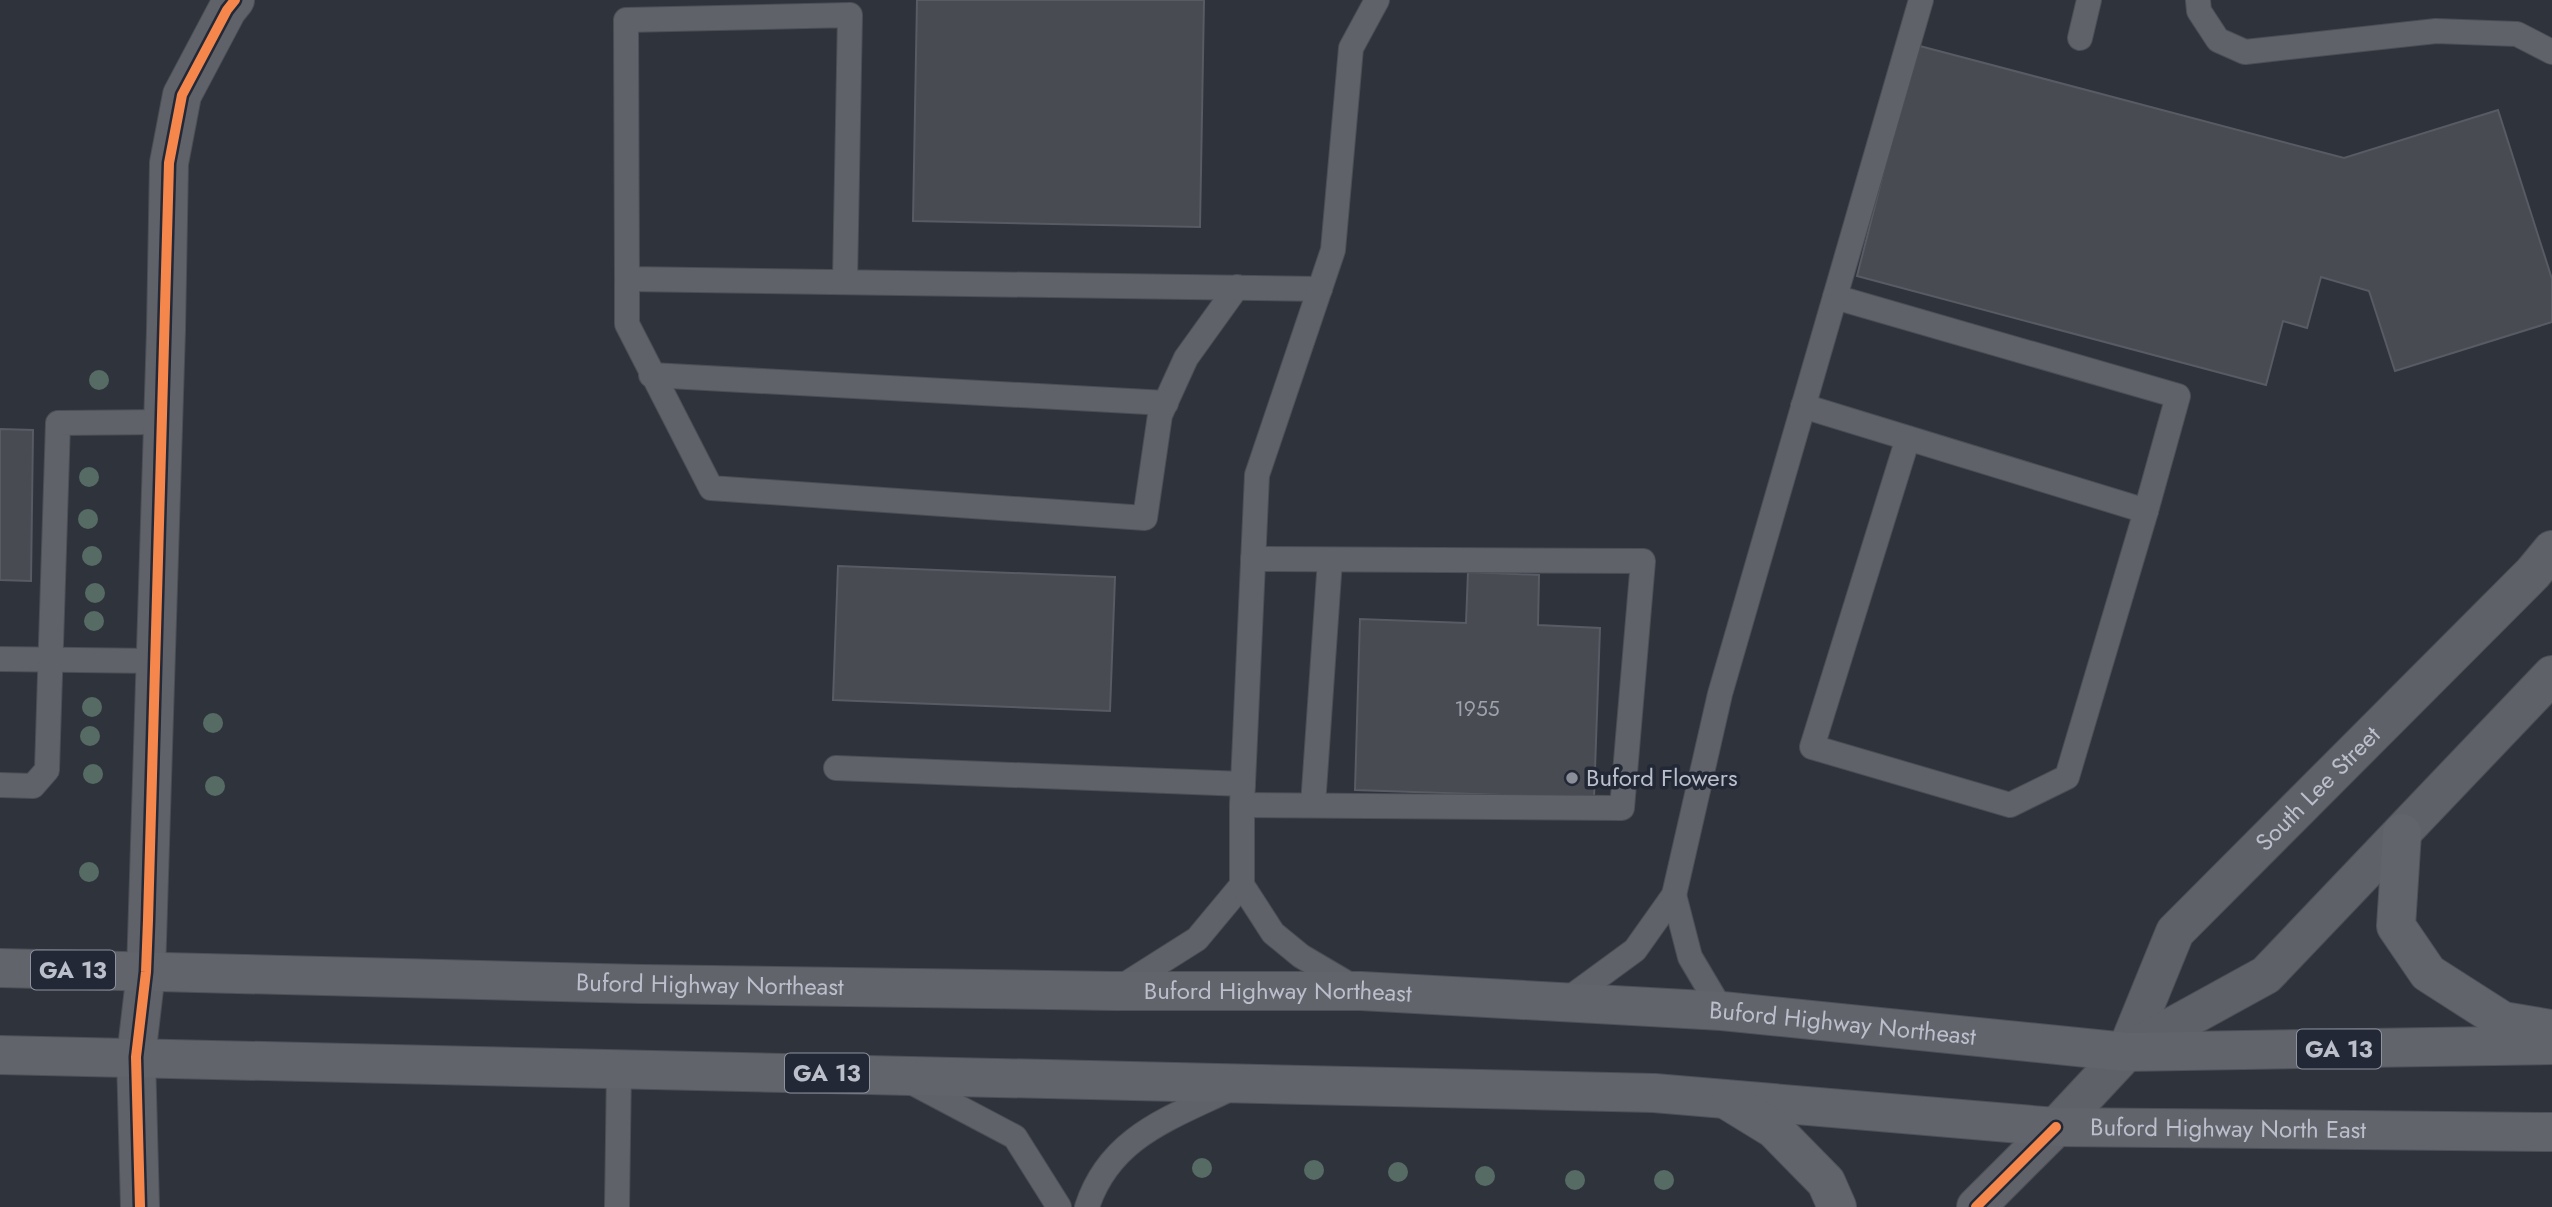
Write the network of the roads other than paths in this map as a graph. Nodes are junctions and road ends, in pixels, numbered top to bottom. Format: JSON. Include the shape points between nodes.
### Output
{"nodes":[{"id":1,"x":235,"y":0,"type":"edge"},
{"id":2,"x":1377,"y":0,"type":"edge"},
{"id":3,"x":1921,"y":0,"type":"edge"},
{"id":4,"x":2089,"y":0,"type":"edge"},
{"id":5,"x":2199,"y":0,"type":"edge"},
{"id":6,"x":2080,"y":38,"type":"dead end"},
{"id":7,"x":2552,"y":52,"type":"edge"},
{"id":8,"x":627,"y":279,"type":"junction"},
{"id":9,"x":845,"y":281,"type":"junction"},
{"id":10,"x":1237,"y":287,"type":"junction"},
{"id":11,"x":1320,"y":289,"type":"junction"},
{"id":12,"x":1835,"y":297,"type":"junction"},
{"id":13,"x":651,"y":374,"type":"junction"},
{"id":14,"x":1166,"y":403,"type":"junction"},
{"id":15,"x":1803,"y":406,"type":"junction"},
{"id":16,"x":163,"y":422,"type":"junction"},
{"id":17,"x":1908,"y":438,"type":"junction"},
{"id":18,"x":2146,"y":511,"type":"junction"},
{"id":19,"x":2552,"y":550,"type":"edge"},
{"id":20,"x":1253,"y":559,"type":"junction"},
{"id":21,"x":1330,"y":560,"type":"junction"},
{"id":22,"x":0,"y":659,"type":"edge"},
{"id":23,"x":51,"y":660,"type":"junction"},
{"id":24,"x":156,"y":662,"type":"junction"},
{"id":25,"x":2552,"y":675,"type":"edge"},
{"id":26,"x":835,"y":768,"type":"dead end"},
{"id":27,"x":0,"y":785,"type":"edge"},
{"id":28,"x":1243,"y":794,"type":"junction"},
{"id":29,"x":1313,"y":805,"type":"junction"},
{"id":30,"x":2402,"y":834,"type":"junction"},
{"id":31,"x":1242,"y":885,"type":"junction"},
{"id":32,"x":1674,"y":895,"type":"junction"},
{"id":33,"x":0,"y":968,"type":"edge"},
{"id":34,"x":146,"y":972,"type":"junction"},
{"id":35,"x":1114,"y":991,"type":"junction"},
{"id":36,"x":1361,"y":991,"type":"junction"},
{"id":37,"x":1564,"y":1002,"type":"junction"},
{"id":38,"x":1722,"y":1011,"type":"junction"},
{"id":39,"x":2552,"y":1029,"type":"edge"},
{"id":40,"x":2552,"y":1045,"type":"edge"},
{"id":41,"x":2126,"y":1052,"type":"junction"},
{"id":42,"x":0,"y":1055,"type":"edge"},
{"id":43,"x":136,"y":1057,"type":"junction"},
{"id":44,"x":619,"y":1068,"type":"junction"},
{"id":45,"x":897,"y":1075,"type":"junction"},
{"id":46,"x":1242,"y":1083,"type":"junction"},
{"id":47,"x":1726,"y":1099,"type":"junction"},
{"id":48,"x":2056,"y":1127,"type":"junction"},
{"id":49,"x":2552,"y":1132,"type":"edge"},
{"id":50,"x":140,"y":1207,"type":"edge"},
{"id":51,"x":617,"y":1207,"type":"edge"},
{"id":52,"x":1059,"y":1207,"type":"edge"},
{"id":53,"x":1087,"y":1207,"type":"edge"},
{"id":54,"x":1837,"y":1207,"type":"edge"},
{"id":55,"x":1976,"y":1207,"type":"edge"}],
"edges":[{"from":1,"to":16,"type":"street","via":[[182,95],[169,163]]},
{"from":2,"to":11,"type":"lane","via":[[1351,48],[1333,250]]},
{"from":3,"to":12,"type":"lane"},
{"from":4,"to":6,"type":"lane"},
{"from":5,"to":7,"type":"lane","via":[[2199,11],[2218,40],[2245,51],[2436,31],[2517,34]]},
{"from":8,"to":9,"type":"lane"},
{"from":8,"to":9,"type":"lane","via":[[626,20],[850,15]]},
{"from":8,"to":13,"type":"lane","via":[[627,324]]},
{"from":9,"to":10,"type":"lane"},
{"from":10,"to":11,"type":"lane"},
{"from":10,"to":14,"type":"lane","via":[[1186,358]]},
{"from":11,"to":20,"type":"lane","via":[[1257,475]]},
{"from":12,"to":15,"type":"lane"},
{"from":12,"to":18,"type":"lane","via":[[2178,396]]},
{"from":13,"to":14,"type":"lane"},
{"from":13,"to":14,"type":"lane","via":[[711,488],[1145,518],[1160,415]]},
{"from":15,"to":17,"type":"lane"},
{"from":15,"to":32,"type":"lane","via":[[1720,694]]},
{"from":16,"to":23,"type":"lane","via":[[58,423]]},
{"from":16,"to":24,"type":"street"},
{"from":17,"to":18,"type":"lane"},
{"from":17,"to":18,"type":"lane","via":[[1812,747],[2010,805],[2067,777]]},
{"from":19,"to":41,"type":"main road","name":"South Lee Street","via":[[2175,932]]},
{"from":20,"to":21,"type":"lane"},
{"from":20,"to":28,"type":"lane"},
{"from":21,"to":29,"type":"lane"},
{"from":21,"to":29,"type":"lane","via":[[1643,561],[1622,808]]},
{"from":22,"to":23,"type":"lane"},
{"from":23,"to":24,"type":"lane"},
{"from":23,"to":27,"type":"lane","via":[[47,770],[33,786]]},
{"from":24,"to":34,"type":"street"},
{"from":25,"to":30,"type":"main road","name":"South Lee Street"},
{"from":26,"to":28,"type":"lane"},
{"from":28,"to":29,"type":"lane"},
{"from":28,"to":31,"type":"lane"},
{"from":30,"to":39,"type":"main road","via":[[2396,926],[2428,973],[2503,1021]]},
{"from":30,"to":41,"type":"main road","name":"South Lee Street","via":[[2266,975]]},
{"from":31,"to":35,"type":"lane","via":[[1197,939]]},
{"from":31,"to":36,"type":"lane","via":[[1273,933],[1300,956]]},
{"from":32,"to":37,"type":"lane","via":[[1635,950]]},
{"from":32,"to":38,"type":"lane","via":[[1690,957]]},
{"from":33,"to":34,"type":"main road","name":"Buford Highway Northeast","number":"GA 13"},
{"from":34,"to":35,"type":"main road","name":"Buford Highway Northeast","number":"GA 13"},
{"from":34,"to":43,"type":"street"},
{"from":35,"to":36,"type":"main road","name":"Buford Highway Northeast","number":"GA 13"},
{"from":36,"to":37,"type":"main road","name":"Buford Highway Northeast","number":"GA 13"},
{"from":37,"to":38,"type":"main road","name":"Buford Highway Northeast","number":"GA 13"},
{"from":38,"to":41,"type":"main road","name":"Buford Highway Northeast","number":"GA 13"},
{"from":40,"to":41,"type":"main road","name":"Buford Highway Northeast","number":"GA 13"},
{"from":41,"to":48,"type":"main road","name":"South Lee Street"},
{"from":42,"to":43,"type":"main road","number":"GA 13"},
{"from":43,"to":44,"type":"main road","number":"GA 13"},
{"from":43,"to":50,"type":"street"},
{"from":44,"to":45,"type":"main road","number":"GA 13"},
{"from":44,"to":51,"type":"lane"},
{"from":45,"to":46,"type":"main road","number":"GA 13"},
{"from":45,"to":52,"type":"lane","via":[[1015,1137]]},
{"from":46,"to":47,"type":"main road","name":"Buford Highway North East","number":"GA 13","via":[[1654,1093]]},
{"from":46,"to":53,"type":"lane","via":[[1137,1135],[1109,1163]]},
{"from":47,"to":48,"type":"main road","name":"Buford Highway North East","number":"GA 13"},
{"from":47,"to":54,"type":"main road","via":[[1774,1129],[1826,1182]]},
{"from":48,"to":49,"type":"main road","name":"Buford Highway North East","number":"GA 13"},
{"from":48,"to":55,"type":"street","name":"South Lee Street"}]}
